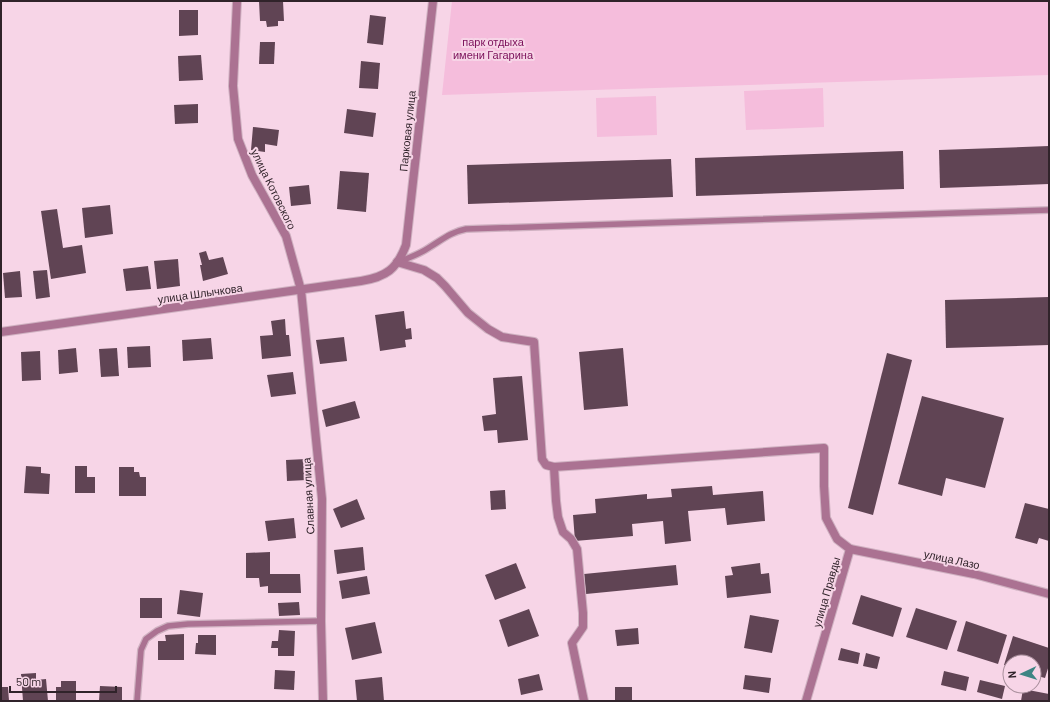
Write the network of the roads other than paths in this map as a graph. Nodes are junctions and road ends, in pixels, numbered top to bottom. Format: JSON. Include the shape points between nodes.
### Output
{"nodes":[{"id":1,"x":237,"y":1,"type":"edge"},
{"id":2,"x":433,"y":1,"type":"edge"},
{"id":3,"x":1049,"y":210,"type":"edge"},
{"id":4,"x":397,"y":262,"type":"junction"},
{"id":5,"x":301,"y":290,"type":"junction"},
{"id":6,"x":1,"y":332,"type":"edge"},
{"id":7,"x":554,"y":467,"type":"junction"},
{"id":8,"x":850,"y":549,"type":"junction"},
{"id":9,"x":1049,"y":594,"type":"edge"},
{"id":10,"x":322,"y":621,"type":"junction"},
{"id":11,"x":137,"y":701,"type":"edge"},
{"id":12,"x":323,"y":701,"type":"edge"},
{"id":13,"x":584,"y":701,"type":"edge"},
{"id":14,"x":806,"y":701,"type":"edge"}],
"edges":[{"from":1,"to":5,"type":"street","name":"улица Котовского","via":[[233,86],[238,139],[252,175],[286,236]]},
{"from":2,"to":4,"type":"street","name":"Парковая улица","via":[[406,244]]},
{"from":3,"to":4,"type":"lane","via":[[466,229],[449,234],[421,253]]},
{"from":4,"to":5,"type":"street","name":"улица Шлычкова","via":[[385,274],[375,279]]},
{"from":4,"to":7,"type":"street","via":[[424,270],[437,278],[468,314],[488,329],[502,337],[534,342],[542,459],[546,465]]},
{"from":5,"to":6,"type":"street","name":"улица Шлычкова"},
{"from":5,"to":10,"type":"street","name":"Славная улица","via":[[322,499]]},
{"from":7,"to":8,"type":"street","name":"улица Правды","via":[[824,448],[826,518],[837,539]]},
{"from":7,"to":13,"type":"street","via":[[558,517],[563,532],[577,549],[583,613],[582,627],[572,643]]},
{"from":8,"to":9,"type":"street","name":"улица Лазо","via":[[974,574]]},
{"from":8,"to":14,"type":"street","name":"улица Правды"},
{"from":10,"to":11,"type":"lane","via":[[168,626],[146,639],[140,650]]},
{"from":10,"to":12,"type":"street","name":"Славная улица"}]}
